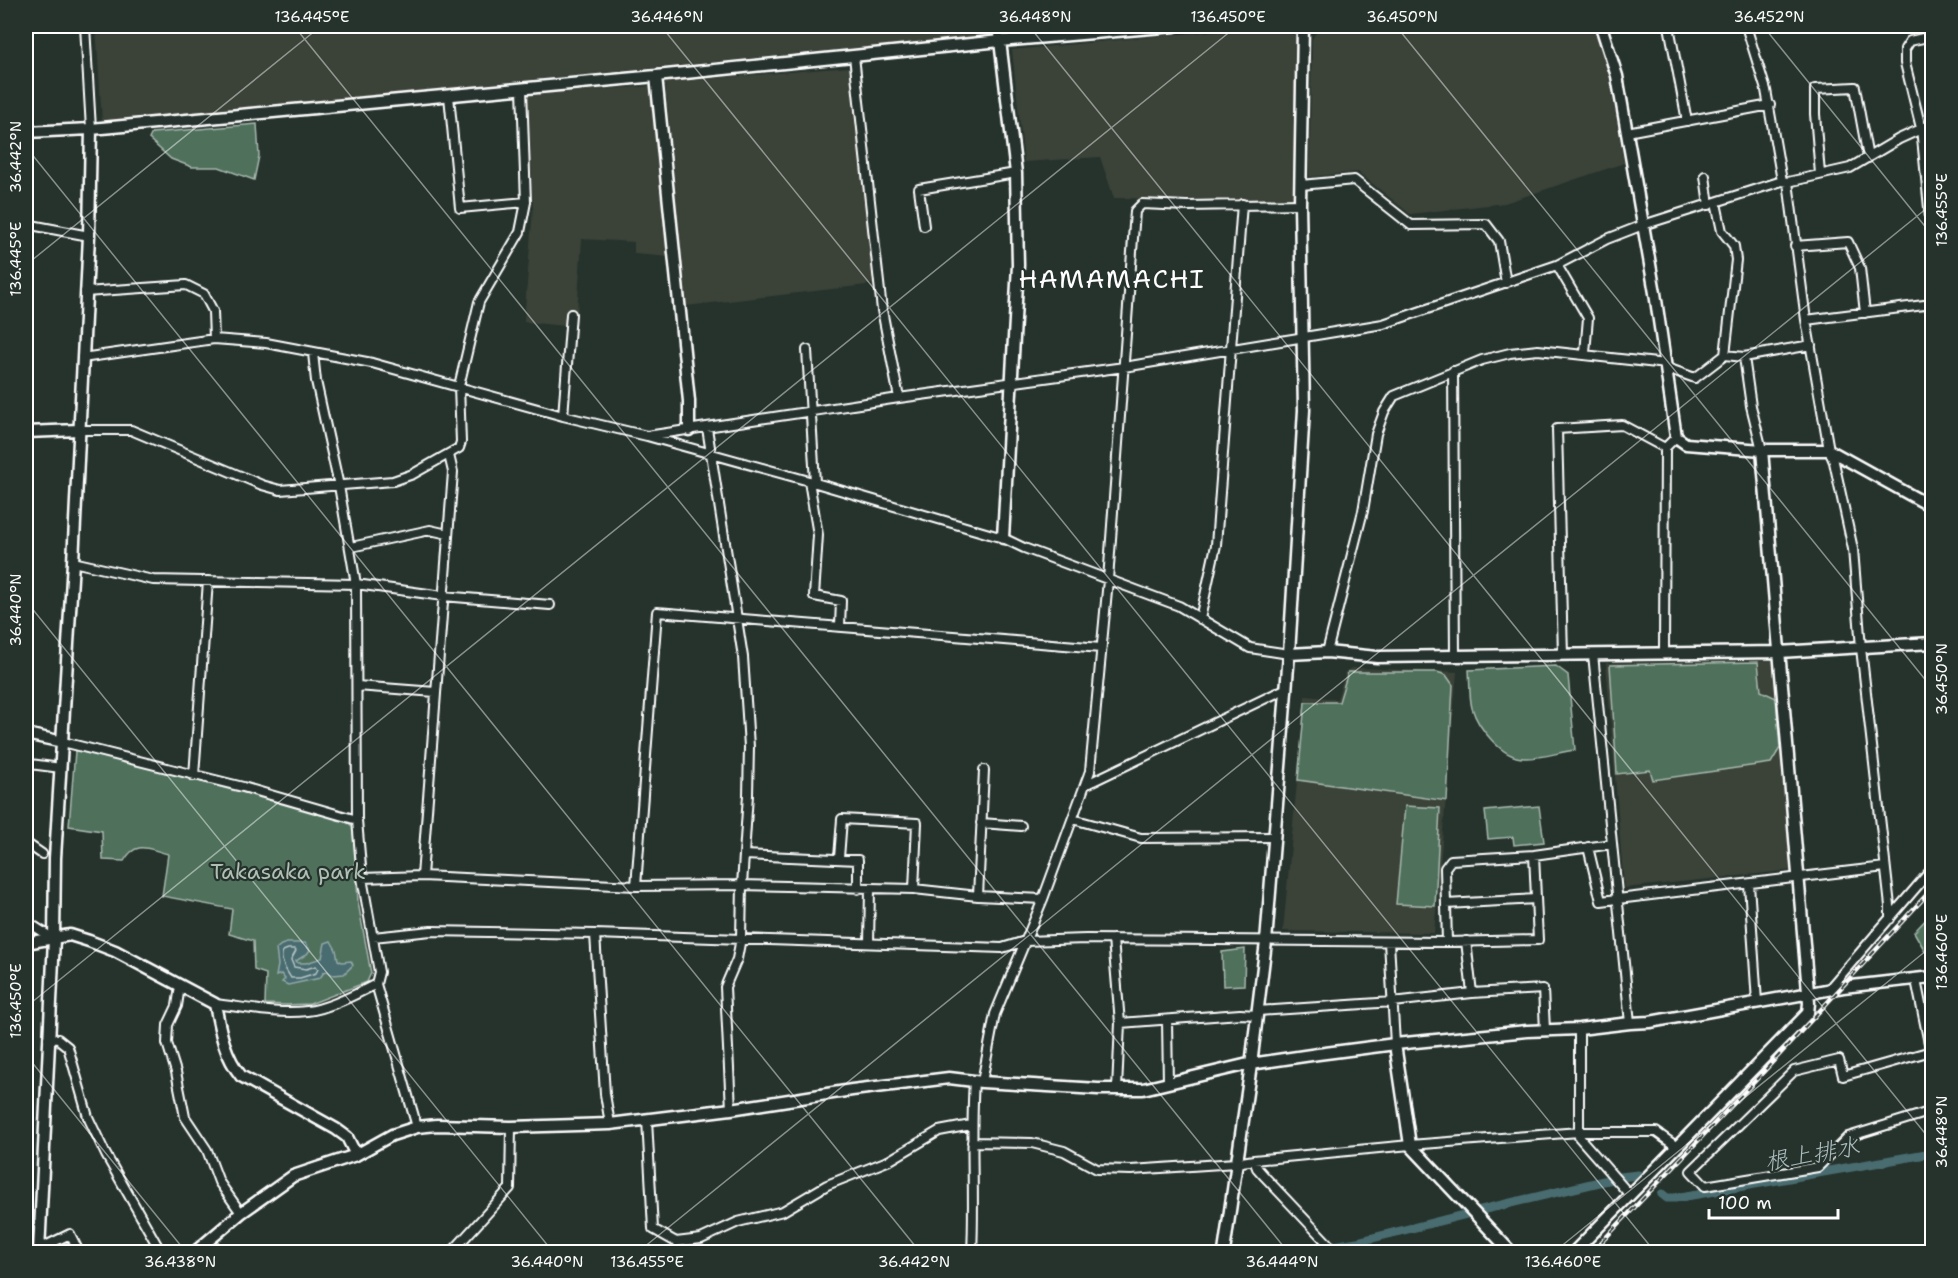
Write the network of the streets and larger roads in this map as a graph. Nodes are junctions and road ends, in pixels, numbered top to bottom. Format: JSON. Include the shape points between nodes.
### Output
{"nodes":[{"id":1,"x":85,"y":26,"type":"edge"},
{"id":2,"x":998,"y":26,"type":"edge"},
{"id":3,"x":1175,"y":26,"type":"edge"},
{"id":4,"x":1303,"y":26,"type":"edge"},
{"id":5,"x":1601,"y":26,"type":"edge"},
{"id":6,"x":1669,"y":26,"type":"edge"},
{"id":7,"x":1746,"y":26,"type":"edge"},
{"id":8,"x":1932,"y":36,"type":"edge"},
{"id":9,"x":1000,"y":41,"type":"junction"},
{"id":10,"x":854,"y":56,"type":"junction"},
{"id":11,"x":656,"y":76,"type":"junction"},
{"id":12,"x":522,"y":89,"type":"junction"},
{"id":13,"x":449,"y":96,"type":"junction"},
{"id":14,"x":1770,"y":105,"type":"junction"},
{"id":15,"x":1687,"y":121,"type":"junction"},
{"id":16,"x":1932,"y":124,"type":"edge"},
{"id":17,"x":1921,"y":128,"type":"junction"},
{"id":18,"x":91,"y":129,"type":"junction"},
{"id":19,"x":26,"y":132,"type":"edge"},
{"id":20,"x":1627,"y":132,"type":"junction"},
{"id":21,"x":1868,"y":158,"type":"junction"},
{"id":22,"x":1016,"y":173,"type":"junction"},
{"id":23,"x":1820,"y":174,"type":"junction"},
{"id":24,"x":1705,"y":176,"type":"dead end"},
{"id":25,"x":1785,"y":182,"type":"junction"},
{"id":26,"x":1301,"y":185,"type":"junction"},
{"id":27,"x":526,"y":202,"type":"junction"},
{"id":28,"x":1242,"y":204,"type":"junction"},
{"id":29,"x":1300,"y":204,"type":"junction"},
{"id":30,"x":1713,"y":204,"type":"junction"},
{"id":31,"x":26,"y":224,"type":"edge"},
{"id":32,"x":1643,"y":225,"type":"junction"},
{"id":33,"x":924,"y":226,"type":"dead end"},
{"id":34,"x":88,"y":236,"type":"junction"},
{"id":35,"x":1932,"y":238,"type":"edge"},
{"id":36,"x":1795,"y":246,"type":"junction"},
{"id":37,"x":1557,"y":265,"type":"junction"},
{"id":38,"x":1506,"y":283,"type":"junction"},
{"id":39,"x":85,"y":292,"type":"junction"},
{"id":40,"x":1932,"y":304,"type":"edge"},
{"id":41,"x":1865,"y":313,"type":"junction"},
{"id":42,"x":571,"y":314,"type":"dead end"},
{"id":43,"x":1806,"y":320,"type":"junction"},
{"id":44,"x":1302,"y":338,"type":"junction"},
{"id":45,"x":214,"y":339,"type":"junction"},
{"id":46,"x":1811,"y":345,"type":"junction"},
{"id":47,"x":1232,"y":348,"type":"junction"},
{"id":48,"x":807,"y":350,"type":"dead end"},
{"id":49,"x":312,"y":353,"type":"junction"},
{"id":50,"x":1585,"y":353,"type":"junction"},
{"id":51,"x":1725,"y":355,"type":"junction"},
{"id":52,"x":1744,"y":357,"type":"junction"},
{"id":53,"x":82,"y":358,"type":"junction"},
{"id":54,"x":1666,"y":366,"type":"junction"},
{"id":55,"x":1124,"y":367,"type":"junction"},
{"id":56,"x":1453,"y":371,"type":"junction"},
{"id":57,"x":1013,"y":383,"type":"junction"},
{"id":58,"x":459,"y":386,"type":"junction"},
{"id":59,"x":899,"y":398,"type":"junction"},
{"id":60,"x":811,"y":411,"type":"junction"},
{"id":61,"x":563,"y":416,"type":"junction"},
{"id":62,"x":707,"y":428,"type":"junction"},
{"id":63,"x":79,"y":430,"type":"junction"},
{"id":64,"x":689,"y":430,"type":"junction"},
{"id":65,"x":26,"y":432,"type":"edge"},
{"id":66,"x":647,"y":436,"type":"junction"},
{"id":67,"x":1676,"y":437,"type":"junction"},
{"id":68,"x":1665,"y":447,"type":"junction"},
{"id":69,"x":1762,"y":450,"type":"junction"},
{"id":70,"x":1829,"y":450,"type":"junction"},
{"id":71,"x":449,"y":455,"type":"junction"},
{"id":72,"x":711,"y":455,"type":"junction"},
{"id":73,"x":812,"y":481,"type":"junction"},
{"id":74,"x":339,"y":486,"type":"junction"},
{"id":75,"x":1932,"y":507,"type":"edge"},
{"id":76,"x":448,"y":534,"type":"junction"},
{"id":77,"x":1003,"y":538,"type":"junction"},
{"id":78,"x":351,"y":547,"type":"junction"},
{"id":79,"x":73,"y":562,"type":"junction"},
{"id":80,"x":1108,"y":580,"type":"junction"},
{"id":81,"x":208,"y":581,"type":"junction"},
{"id":82,"x":356,"y":584,"type":"junction"},
{"id":83,"x":443,"y":596,"type":"junction"},
{"id":84,"x":550,"y":605,"type":"dead end"},
{"id":85,"x":737,"y":617,"type":"junction"},
{"id":86,"x":1200,"y":619,"type":"junction"},
{"id":87,"x":840,"y":626,"type":"junction"},
{"id":88,"x":1932,"y":643,"type":"edge"},
{"id":89,"x":1101,"y":648,"type":"junction"},
{"id":90,"x":1861,"y":648,"type":"junction"},
{"id":91,"x":1327,"y":652,"type":"junction"},
{"id":92,"x":1779,"y":652,"type":"junction"},
{"id":93,"x":1664,"y":653,"type":"junction"},
{"id":94,"x":1289,"y":654,"type":"junction"},
{"id":95,"x":1593,"y":654,"type":"junction"},
{"id":96,"x":1563,"y":655,"type":"junction"},
{"id":97,"x":1455,"y":656,"type":"junction"},
{"id":98,"x":357,"y":686,"type":"junction"},
{"id":99,"x":1287,"y":688,"type":"junction"},
{"id":100,"x":435,"y":692,"type":"junction"},
{"id":101,"x":26,"y":734,"type":"edge"},
{"id":102,"x":63,"y":742,"type":"junction"},
{"id":103,"x":61,"y":768,"type":"junction"},
{"id":104,"x":26,"y":769,"type":"edge"},
{"id":105,"x":984,"y":770,"type":"dead end"},
{"id":106,"x":194,"y":776,"type":"junction"},
{"id":107,"x":1085,"y":785,"type":"junction"},
{"id":108,"x":1072,"y":819,"type":"junction"},
{"id":109,"x":357,"y":820,"type":"junction"},
{"id":110,"x":981,"y":823,"type":"junction"},
{"id":111,"x":1021,"y":826,"type":"dead end"},
{"id":112,"x":1274,"y":837,"type":"junction"},
{"id":113,"x":26,"y":843,"type":"edge"},
{"id":114,"x":1611,"y":844,"type":"junction"},
{"id":115,"x":1588,"y":847,"type":"junction"},
{"id":116,"x":42,"y":854,"type":"dead end"},
{"id":117,"x":745,"y":855,"type":"junction"},
{"id":118,"x":1534,"y":855,"type":"junction"},
{"id":119,"x":839,"y":858,"type":"junction"},
{"id":120,"x":1885,"y":867,"type":"junction"},
{"id":121,"x":1932,"y":869,"type":"edge"},
{"id":122,"x":422,"y":876,"type":"junction"},
{"id":123,"x":1799,"y":877,"type":"junction"},
{"id":124,"x":362,"y":878,"type":"junction"},
{"id":125,"x":1749,"y":884,"type":"junction"},
{"id":126,"x":742,"y":885,"type":"junction"},
{"id":127,"x":636,"y":886,"type":"junction"},
{"id":128,"x":858,"y":889,"type":"junction"},
{"id":129,"x":870,"y":890,"type":"junction"},
{"id":130,"x":915,"y":890,"type":"junction"},
{"id":131,"x":978,"y":896,"type":"junction"},
{"id":132,"x":1617,"y":898,"type":"junction"},
{"id":133,"x":1042,"y":899,"type":"junction"},
{"id":134,"x":1536,"y":899,"type":"junction"},
{"id":135,"x":1446,"y":904,"type":"junction"},
{"id":136,"x":1890,"y":919,"type":"junction"},
{"id":137,"x":26,"y":921,"type":"edge"},
{"id":138,"x":595,"y":934,"type":"junction"},
{"id":139,"x":373,"y":937,"type":"junction"},
{"id":140,"x":741,"y":938,"type":"junction"},
{"id":141,"x":54,"y":939,"type":"junction"},
{"id":142,"x":1113,"y":939,"type":"junction"},
{"id":143,"x":1025,"y":941,"type":"junction"},
{"id":144,"x":1466,"y":941,"type":"junction"},
{"id":145,"x":1266,"y":942,"type":"junction"},
{"id":146,"x":1389,"y":942,"type":"junction"},
{"id":147,"x":1447,"y":942,"type":"junction"},
{"id":148,"x":26,"y":943,"type":"edge"},
{"id":149,"x":869,"y":943,"type":"junction"},
{"id":150,"x":1932,"y":977,"type":"edge"},
{"id":151,"x":1916,"y":980,"type":"junction"},
{"id":152,"x":376,"y":984,"type":"junction"},
{"id":153,"x":180,"y":986,"type":"junction"},
{"id":154,"x":1828,"y":990,"type":"junction"},
{"id":155,"x":1472,"y":993,"type":"junction"},
{"id":156,"x":1808,"y":993,"type":"junction"},
{"id":157,"x":1393,"y":1002,"type":"junction"},
{"id":158,"x":1757,"y":1002,"type":"junction"},
{"id":159,"x":215,"y":1004,"type":"junction"},
{"id":160,"x":1258,"y":1013,"type":"junction"},
{"id":161,"x":1167,"y":1020,"type":"junction"},
{"id":162,"x":1120,"y":1023,"type":"junction"},
{"id":163,"x":1630,"y":1023,"type":"junction"},
{"id":164,"x":1579,"y":1029,"type":"junction"},
{"id":165,"x":1545,"y":1030,"type":"junction"},
{"id":166,"x":48,"y":1038,"type":"junction"},
{"id":167,"x":1395,"y":1044,"type":"junction"},
{"id":168,"x":1931,"y":1054,"type":"edge"},
{"id":169,"x":1251,"y":1065,"type":"junction"},
{"id":170,"x":978,"y":1082,"type":"junction"},
{"id":171,"x":1168,"y":1083,"type":"junction"},
{"id":172,"x":1117,"y":1089,"type":"junction"},
{"id":173,"x":731,"y":1109,"type":"junction"},
{"id":174,"x":1932,"y":1111,"type":"edge"},
{"id":175,"x":647,"y":1120,"type":"junction"},
{"id":176,"x":610,"y":1124,"type":"junction"},
{"id":177,"x":971,"y":1125,"type":"junction"},
{"id":178,"x":417,"y":1127,"type":"junction"},
{"id":179,"x":511,"y":1127,"type":"junction"},
{"id":180,"x":1579,"y":1132,"type":"junction"},
{"id":181,"x":972,"y":1142,"type":"junction"},
{"id":182,"x":1410,"y":1145,"type":"junction"},
{"id":183,"x":1677,"y":1147,"type":"junction"},
{"id":184,"x":356,"y":1155,"type":"junction"},
{"id":185,"x":1254,"y":1160,"type":"junction"},
{"id":186,"x":1236,"y":1163,"type":"junction"},
{"id":187,"x":1629,"y":1194,"type":"junction"},
{"id":188,"x":241,"y":1213,"type":"junction"},
{"id":189,"x":39,"y":1251,"type":"edge"},
{"id":190,"x":80,"y":1252,"type":"edge"},
{"id":191,"x":161,"y":1252,"type":"edge"},
{"id":192,"x":195,"y":1252,"type":"edge"},
{"id":193,"x":452,"y":1252,"type":"edge"},
{"id":194,"x":972,"y":1252,"type":"edge"},
{"id":195,"x":1224,"y":1252,"type":"edge"},
{"id":196,"x":1336,"y":1252,"type":"edge"},
{"id":197,"x":1510,"y":1252,"type":"edge"},
{"id":198,"x":1574,"y":1252,"type":"edge"}],
"edges":[{"from":1,"to":18,"type":"street"},
{"from":2,"to":9,"type":"street"},
{"from":3,"to":9,"type":"street"},
{"from":4,"to":26,"type":"street"},
{"from":5,"to":20,"type":"street","via":[[1617,76]]},
{"from":6,"to":15,"type":"street"},
{"from":7,"to":14,"type":"street"},
{"from":8,"to":17,"type":"street","via":[[1910,41],[1905,50]]},
{"from":9,"to":10,"type":"street"},
{"from":9,"to":22,"type":"street"},
{"from":10,"to":11,"type":"street"},
{"from":10,"to":59,"type":"street","via":[[882,310]]},
{"from":11,"to":12,"type":"street"},
{"from":11,"to":64,"type":"street"},
{"from":12,"to":13,"type":"street"},
{"from":12,"to":27,"type":"street"},
{"from":13,"to":18,"type":"street"},
{"from":13,"to":27,"type":"street","via":[[460,208]]},
{"from":14,"to":15,"type":"street"},
{"from":14,"to":25,"type":"street"},
{"from":15,"to":20,"type":"street"},
{"from":16,"to":17,"type":"street"},
{"from":17,"to":21,"type":"street"},
{"from":17,"to":35,"type":"street"},
{"from":18,"to":19,"type":"street"},
{"from":18,"to":34,"type":"street"},
{"from":20,"to":32,"type":"street"},
{"from":21,"to":23,"type":"street","via":[[1850,168]]},
{"from":21,"to":23,"type":"street","via":[[1855,87],[1815,89]]},
{"from":22,"to":33,"type":"street","via":[[919,189]]},
{"from":22,"to":57,"type":"street","via":[[1018,265]]},
{"from":23,"to":25,"type":"street"},
{"from":24,"to":30,"type":"street"},
{"from":25,"to":30,"type":"street"},
{"from":25,"to":36,"type":"street"},
{"from":26,"to":29,"type":"street"},
{"from":26,"to":38,"type":"street","via":[[1354,180],[1411,225],[1486,224],[1499,241]]},
{"from":27,"to":58,"type":"street","via":[[520,232],[479,302]]},
{"from":28,"to":29,"type":"street"},
{"from":28,"to":47,"type":"street"},
{"from":28,"to":55,"type":"street","via":[[1142,204],[1136,211]]},
{"from":29,"to":44,"type":"street"},
{"from":30,"to":32,"type":"street"},
{"from":30,"to":51,"type":"street","via":[[1722,231],[1734,246],[1736,260]]},
{"from":31,"to":34,"type":"street"},
{"from":32,"to":37,"type":"street"},
{"from":32,"to":54,"type":"street"},
{"from":34,"to":39,"type":"street"},
{"from":36,"to":41,"type":"street","via":[[1848,242],[1860,268]]},
{"from":36,"to":43,"type":"street"},
{"from":37,"to":38,"type":"street"},
{"from":37,"to":50,"type":"street","via":[[1588,318]]},
{"from":38,"to":44,"type":"street","via":[[1383,324]]},
{"from":39,"to":45,"type":"street","via":[[186,285],[204,294],[213,311]]},
{"from":39,"to":53,"type":"street"},
{"from":40,"to":41,"type":"street"},
{"from":41,"to":43,"type":"street"},
{"from":42,"to":61,"type":"street"},
{"from":43,"to":46,"type":"street"},
{"from":44,"to":47,"type":"street"},
{"from":44,"to":94,"type":"street","via":[[1304,410]]},
{"from":45,"to":49,"type":"street","via":[[266,343]]},
{"from":45,"to":53,"type":"street"},
{"from":46,"to":52,"type":"street"},
{"from":46,"to":70,"type":"street"},
{"from":47,"to":55,"type":"street"},
{"from":47,"to":86,"type":"street","via":[[1216,545]]},
{"from":48,"to":60,"type":"street"},
{"from":49,"to":58,"type":"street","via":[[372,363]]},
{"from":49,"to":74,"type":"street"},
{"from":50,"to":54,"type":"street"},
{"from":50,"to":56,"type":"street","via":[[1510,353]]},
{"from":51,"to":52,"type":"street"},
{"from":51,"to":54,"type":"street","via":[[1695,378]]},
{"from":52,"to":69,"type":"street"},
{"from":53,"to":63,"type":"street"},
{"from":54,"to":67,"type":"street"},
{"from":55,"to":57,"type":"street"},
{"from":55,"to":80,"type":"street"},
{"from":56,"to":91,"type":"street","via":[[1394,396],[1384,411],[1376,434],[1364,511]]},
{"from":56,"to":97,"type":"street"},
{"from":57,"to":59,"type":"street"},
{"from":57,"to":77,"type":"street"},
{"from":58,"to":61,"type":"street"},
{"from":58,"to":71,"type":"street","via":[[461,442]]},
{"from":59,"to":60,"type":"street"},
{"from":60,"to":62,"type":"street"},
{"from":60,"to":73,"type":"street"},
{"from":61,"to":66,"type":"street"},
{"from":62,"to":64,"type":"street"},
{"from":62,"to":72,"type":"street"},
{"from":63,"to":65,"type":"street"},
{"from":63,"to":74,"type":"street","via":[[131,430],[280,490]]},
{"from":63,"to":79,"type":"street"},
{"from":64,"to":66,"type":"street"},
{"from":66,"to":72,"type":"street"},
{"from":67,"to":68,"type":"street"},
{"from":67,"to":69,"type":"street","via":[[1686,444]]},
{"from":68,"to":93,"type":"street"},
{"from":68,"to":96,"type":"street","via":[[1622,425],[1557,429]]},
{"from":69,"to":70,"type":"street"},
{"from":69,"to":92,"type":"street"},
{"from":70,"to":75,"type":"street"},
{"from":70,"to":90,"type":"street","via":[[1853,549]]},
{"from":71,"to":74,"type":"street","via":[[393,482]]},
{"from":71,"to":76,"type":"street","via":[[453,472]]},
{"from":72,"to":73,"type":"street"},
{"from":72,"to":85,"type":"street"},
{"from":73,"to":77,"type":"street"},
{"from":73,"to":87,"type":"street","via":[[818,536],[814,596],[842,601]]},
{"from":74,"to":78,"type":"street"},
{"from":76,"to":78,"type":"street","via":[[430,530]]},
{"from":76,"to":83,"type":"street"},
{"from":77,"to":80,"type":"street"},
{"from":78,"to":82,"type":"street"},
{"from":79,"to":81,"type":"street","via":[[153,580]]},
{"from":79,"to":102,"type":"street"},
{"from":80,"to":86,"type":"street","via":[[1179,606]]},
{"from":80,"to":89,"type":"street"},
{"from":81,"to":82,"type":"street"},
{"from":81,"to":106,"type":"street"},
{"from":82,"to":83,"type":"street"},
{"from":82,"to":98,"type":"street"},
{"from":83,"to":84,"type":"street"},
{"from":83,"to":100,"type":"street"},
{"from":85,"to":87,"type":"street"},
{"from":85,"to":117,"type":"street","via":[[749,747]]},
{"from":85,"to":127,"type":"street","via":[[657,612]]},
{"from":86,"to":94,"type":"street","via":[[1250,648]]},
{"from":87,"to":89,"type":"street"},
{"from":88,"to":90,"type":"street"},
{"from":89,"to":107,"type":"street","via":[[1090,771]]},
{"from":90,"to":92,"type":"street"},
{"from":90,"to":120,"type":"street"},
{"from":91,"to":94,"type":"street"},
{"from":91,"to":97,"type":"street","via":[[1377,657]]},
{"from":92,"to":93,"type":"street"},
{"from":92,"to":123,"type":"street"},
{"from":93,"to":95,"type":"street"},
{"from":94,"to":99,"type":"street"},
{"from":95,"to":96,"type":"street"},
{"from":95,"to":114,"type":"street"},
{"from":96,"to":97,"type":"street"},
{"from":98,"to":100,"type":"street"},
{"from":98,"to":109,"type":"street"},
{"from":99,"to":107,"type":"street"},
{"from":99,"to":112,"type":"street"},
{"from":100,"to":122,"type":"street"},
{"from":101,"to":102,"type":"street"},
{"from":102,"to":103,"type":"street"},
{"from":102,"to":106,"type":"street"},
{"from":103,"to":104,"type":"street","via":[[30,764]]},
{"from":103,"to":141,"type":"street"},
{"from":105,"to":110,"type":"street"},
{"from":106,"to":109,"type":"street"},
{"from":107,"to":108,"type":"street"},
{"from":108,"to":112,"type":"street","via":[[1141,838]]},
{"from":108,"to":133,"type":"street"},
{"from":109,"to":124,"type":"street"},
{"from":110,"to":111,"type":"street"},
{"from":110,"to":131,"type":"street"},
{"from":112,"to":145,"type":"street"},
{"from":113,"to":116,"type":"street"},
{"from":114,"to":115,"type":"street"},
{"from":114,"to":132,"type":"street"},
{"from":115,"to":118,"type":"street"},
{"from":115,"to":132,"type":"street","via":[[1601,900]]},
{"from":117,"to":119,"type":"street"},
{"from":117,"to":126,"type":"street"},
{"from":118,"to":134,"type":"street"},
{"from":118,"to":135,"type":"street","via":[[1451,860],[1445,868]]},
{"from":119,"to":128,"type":"street","via":[[858,860]]},
{"from":119,"to":130,"type":"street","via":[[842,819],[917,823]]},
{"from":120,"to":123,"type":"street"},
{"from":120,"to":136,"type":"street"},
{"from":121,"to":136,"type":"street"},
{"from":122,"to":124,"type":"street"},
{"from":122,"to":127,"type":"street"},
{"from":123,"to":125,"type":"street"},
{"from":123,"to":156,"type":"street"},
{"from":124,"to":139,"type":"street"},
{"from":125,"to":132,"type":"street"},
{"from":125,"to":158,"type":"street"},
{"from":126,"to":127,"type":"street"},
{"from":126,"to":128,"type":"street"},
{"from":126,"to":140,"type":"street"},
{"from":128,"to":129,"type":"street"},
{"from":129,"to":130,"type":"street"},
{"from":129,"to":149,"type":"street"},
{"from":130,"to":131,"type":"street"},
{"from":131,"to":133,"type":"street"},
{"from":132,"to":163,"type":"street"},
{"from":133,"to":143,"type":"street"},
{"from":134,"to":135,"type":"street"},
{"from":134,"to":144,"type":"street","via":[[1538,940]]},
{"from":135,"to":147,"type":"street"},
{"from":136,"to":154,"type":"street"},
{"from":137,"to":141,"type":"street"},
{"from":138,"to":139,"type":"street","via":[[431,931]]},
{"from":138,"to":140,"type":"street"},
{"from":138,"to":176,"type":"street","via":[[604,1094]]},
{"from":139,"to":152,"type":"street","via":[[379,972]]},
{"from":140,"to":149,"type":"street"},
{"from":140,"to":173,"type":"street","via":[[725,987]]},
{"from":141,"to":148,"type":"street"},
{"from":141,"to":153,"type":"street","via":[[70,935],[89,941]]},
{"from":141,"to":166,"type":"street"},
{"from":142,"to":143,"type":"street"},
{"from":142,"to":145,"type":"street"},
{"from":142,"to":162,"type":"street"},
{"from":143,"to":149,"type":"street","via":[[1002,948]]},
{"from":143,"to":170,"type":"street","via":[[995,1014]]},
{"from":144,"to":147,"type":"street"},
{"from":144,"to":155,"type":"street"},
{"from":145,"to":146,"type":"street"},
{"from":145,"to":160,"type":"street"},
{"from":146,"to":147,"type":"street"},
{"from":146,"to":157,"type":"street"},
{"from":150,"to":151,"type":"street"},
{"from":151,"to":154,"type":"street"},
{"from":151,"to":168,"type":"street"},
{"from":152,"to":159,"type":"street","via":[[308,1011]]},
{"from":152,"to":178,"type":"street"},
{"from":153,"to":159,"type":"street"},
{"from":153,"to":188,"type":"street","via":[[177,1006],[168,1025],[167,1043],[185,1117],[207,1150],[219,1182]]},
{"from":154,"to":156,"type":"street"},
{"from":155,"to":157,"type":"street"},
{"from":155,"to":165,"type":"street","via":[[1543,988]]},
{"from":156,"to":158,"type":"street"},
{"from":156,"to":183,"type":"street","via":[[1808,1013]]},
{"from":157,"to":160,"type":"street"},
{"from":157,"to":167,"type":"street"},
{"from":158,"to":163,"type":"street"},
{"from":159,"to":184,"type":"street","via":[[223,1042],[241,1077],[336,1129],[347,1137]]},
{"from":160,"to":161,"type":"street"},
{"from":160,"to":169,"type":"street"},
{"from":161,"to":162,"type":"street"},
{"from":161,"to":171,"type":"street"},
{"from":162,"to":172,"type":"street"},
{"from":163,"to":164,"type":"street"},
{"from":164,"to":165,"type":"street"},
{"from":164,"to":180,"type":"street"},
{"from":165,"to":167,"type":"street"},
{"from":166,"to":189,"type":"street"},
{"from":166,"to":191,"type":"street","via":[[58,1039],[68,1047],[88,1117],[105,1155]]},
{"from":167,"to":169,"type":"street"},
{"from":167,"to":182,"type":"street"},
{"from":168,"to":174,"type":"street","via":[[1843,1076],[1839,1060],[1794,1071],[1691,1171],[1705,1186],[1818,1167],[1848,1137]]},
{"from":169,"to":171,"type":"street"},
{"from":169,"to":186,"type":"street"},
{"from":170,"to":172,"type":"street"},
{"from":170,"to":173,"type":"street","via":[[949,1078]]},
{"from":170,"to":177,"type":"street"},
{"from":171,"to":172,"type":"street","via":[[1143,1089]]},
{"from":173,"to":175,"type":"street"},
{"from":175,"to":176,"type":"street"},
{"from":175,"to":177,"type":"street","via":[[653,1229],[676,1242],[701,1239],[738,1222],[783,1211],[827,1185],[890,1160],[939,1131]]},
{"from":176,"to":179,"type":"street"},
{"from":177,"to":181,"type":"street"},
{"from":178,"to":179,"type":"street"},
{"from":178,"to":184,"type":"street","via":[[392,1135]]},
{"from":179,"to":193,"type":"street","via":[[510,1188]]},
{"from":180,"to":182,"type":"street"},
{"from":180,"to":183,"type":"street","via":[[1656,1132]]},
{"from":180,"to":187,"type":"street","via":[[1579,1137]]},
{"from":181,"to":186,"type":"street","via":[[1032,1143],[1064,1151],[1097,1169]]},
{"from":181,"to":194,"type":"street"},
{"from":182,"to":185,"type":"street"},
{"from":182,"to":197,"type":"street"},
{"from":183,"to":187,"type":"street"},
{"from":184,"to":188,"type":"street","via":[[293,1176]]},
{"from":185,"to":186,"type":"street"},
{"from":185,"to":196,"type":"street","via":[[1265,1177]]},
{"from":186,"to":195,"type":"street"},
{"from":187,"to":198,"type":"street"},
{"from":188,"to":192,"type":"street"},
{"from":189,"to":190,"type":"street","via":[[70,1234]]}]}
